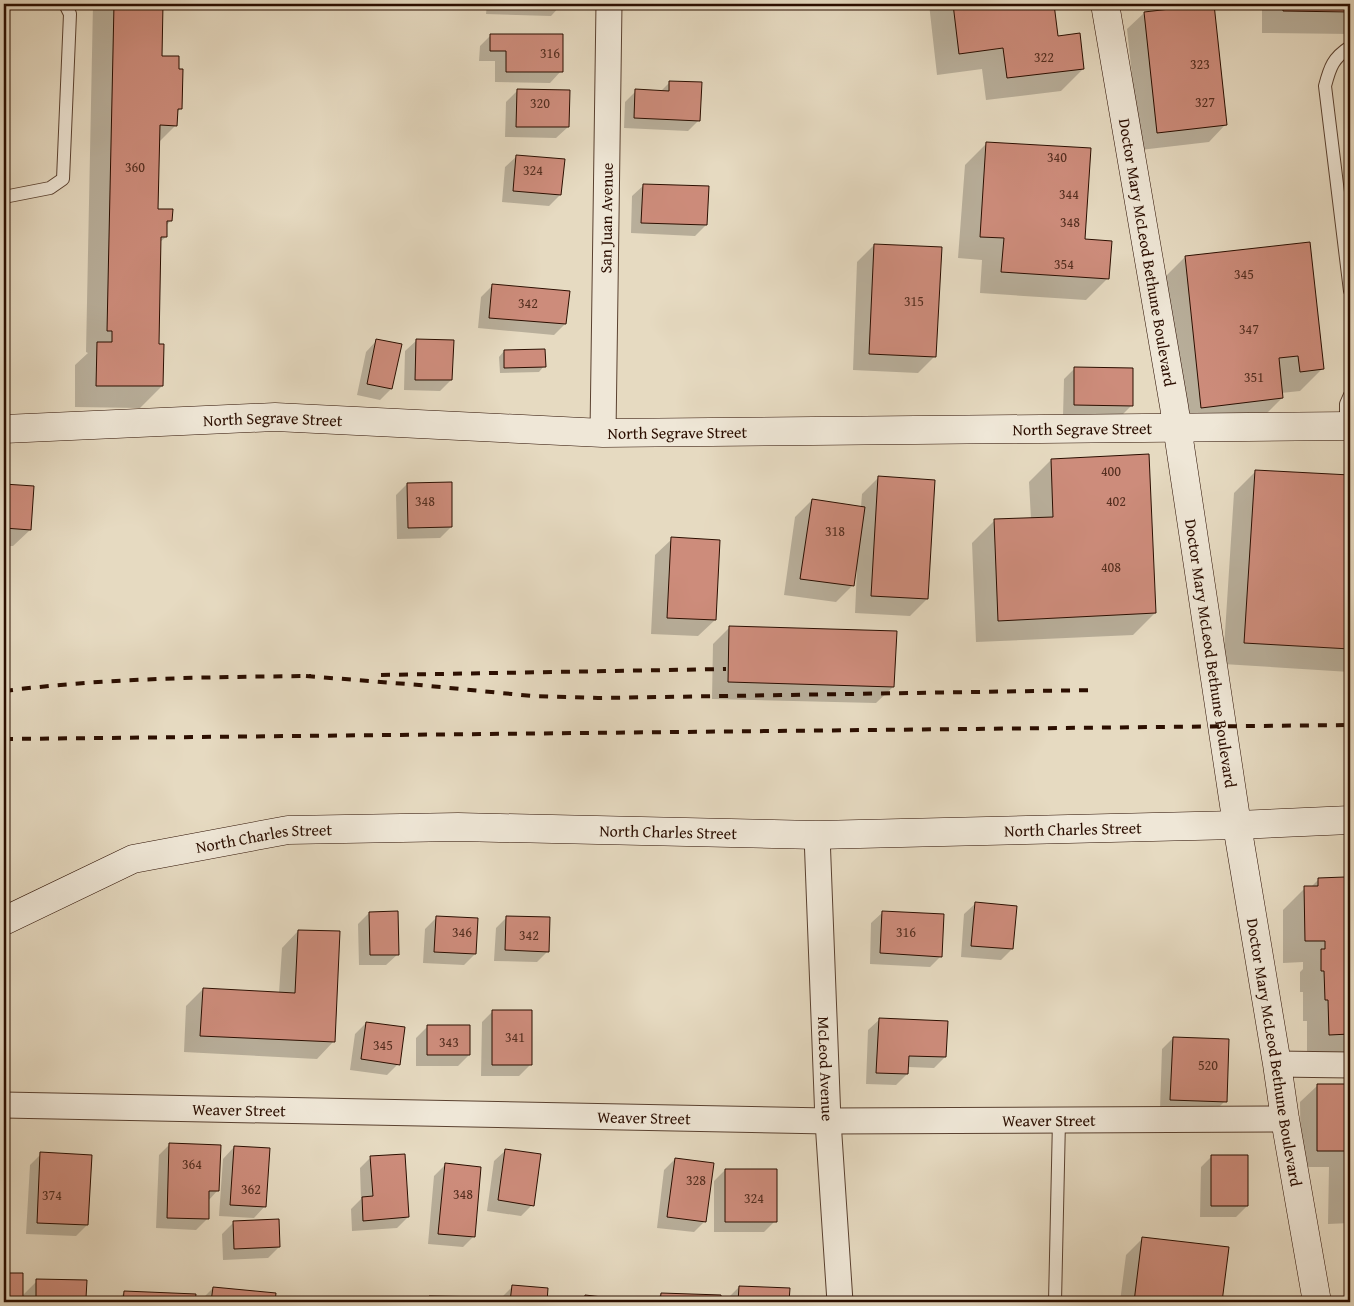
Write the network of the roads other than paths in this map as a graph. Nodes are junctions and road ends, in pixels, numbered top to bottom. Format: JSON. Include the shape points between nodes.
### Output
{"nodes":[{"id":1,"x":65,"y":4,"type":"edge"},
{"id":2,"x":609,"y":4,"type":"edge"},
{"id":3,"x":1105,"y":4,"type":"edge"},
{"id":4,"x":1350,"y":47,"type":"edge"},
{"id":5,"x":4,"y":197,"type":"edge"},
{"id":6,"x":1350,"y":291,"type":"edge"},
{"id":7,"x":1350,"y":395,"type":"edge"},
{"id":8,"x":1348,"y":426,"type":"edge"},
{"id":9,"x":4,"y":429,"type":"edge"},
{"id":10,"x":1178,"y":429,"type":"junction"},
{"id":11,"x":602,"y":433,"type":"junction"},
{"id":12,"x":1350,"y":820,"type":"edge"},
{"id":13,"x":1237,"y":825,"type":"junction"},
{"id":14,"x":817,"y":835,"type":"junction"},
{"id":15,"x":4,"y":921,"type":"edge"},
{"id":16,"x":1277,"y":1064,"type":"junction"},
{"id":17,"x":1350,"y":1065,"type":"edge"},
{"id":18,"x":4,"y":1105,"type":"edge"},
{"id":19,"x":1285,"y":1119,"type":"junction"},
{"id":20,"x":1060,"y":1120,"type":"junction"},
{"id":21,"x":828,"y":1121,"type":"junction"},
{"id":22,"x":840,"y":1302,"type":"edge"},
{"id":23,"x":1055,"y":1302,"type":"edge"},
{"id":24,"x":1317,"y":1302,"type":"edge"}],
"edges":[{"from":1,"to":5,"type":"lane","via":[[70,14],[63,179],[50,188]]},
{"from":2,"to":11,"type":"street","name":"San Juan Avenue"},
{"from":3,"to":10,"type":"street","name":"Doctor Mary McLeod Bethune Boulevard"},
{"from":4,"to":6,"type":"lane","via":[[1339,54],[1325,86]]},
{"from":7,"to":8,"type":"lane","via":[[1346,404]]},
{"from":8,"to":10,"type":"street","name":"North Segrave Street"},
{"from":9,"to":11,"type":"street","name":"North Segrave Street","via":[[275,417]]},
{"from":10,"to":11,"type":"street","name":"North Segrave Street"},
{"from":10,"to":13,"type":"street","name":"Doctor Mary McLeod Bethune Boulevard"},
{"from":12,"to":13,"type":"street","name":"North Charles Street"},
{"from":13,"to":14,"type":"street","name":"North Charles Street"},
{"from":13,"to":16,"type":"street","name":"Doctor Mary McLeod Bethune Boulevard"},
{"from":14,"to":15,"type":"street","name":"North Charles Street","via":[[458,827],[288,830],[133,859]]},
{"from":14,"to":21,"type":"street","name":"McLeod Avenue"},
{"from":16,"to":17,"type":"street"},
{"from":16,"to":19,"type":"street","name":"Doctor Mary McLeod Bethune Boulevard"},
{"from":18,"to":21,"type":"street","name":"Weaver Street"},
{"from":19,"to":20,"type":"street","name":"Weaver Street"},
{"from":19,"to":24,"type":"street","name":"Doctor Mary McLeod Bethune Boulevard"},
{"from":20,"to":21,"type":"street","name":"Weaver Street"},
{"from":20,"to":23,"type":"lane"},
{"from":21,"to":22,"type":"street","name":"McLeod Avenue"}]}
